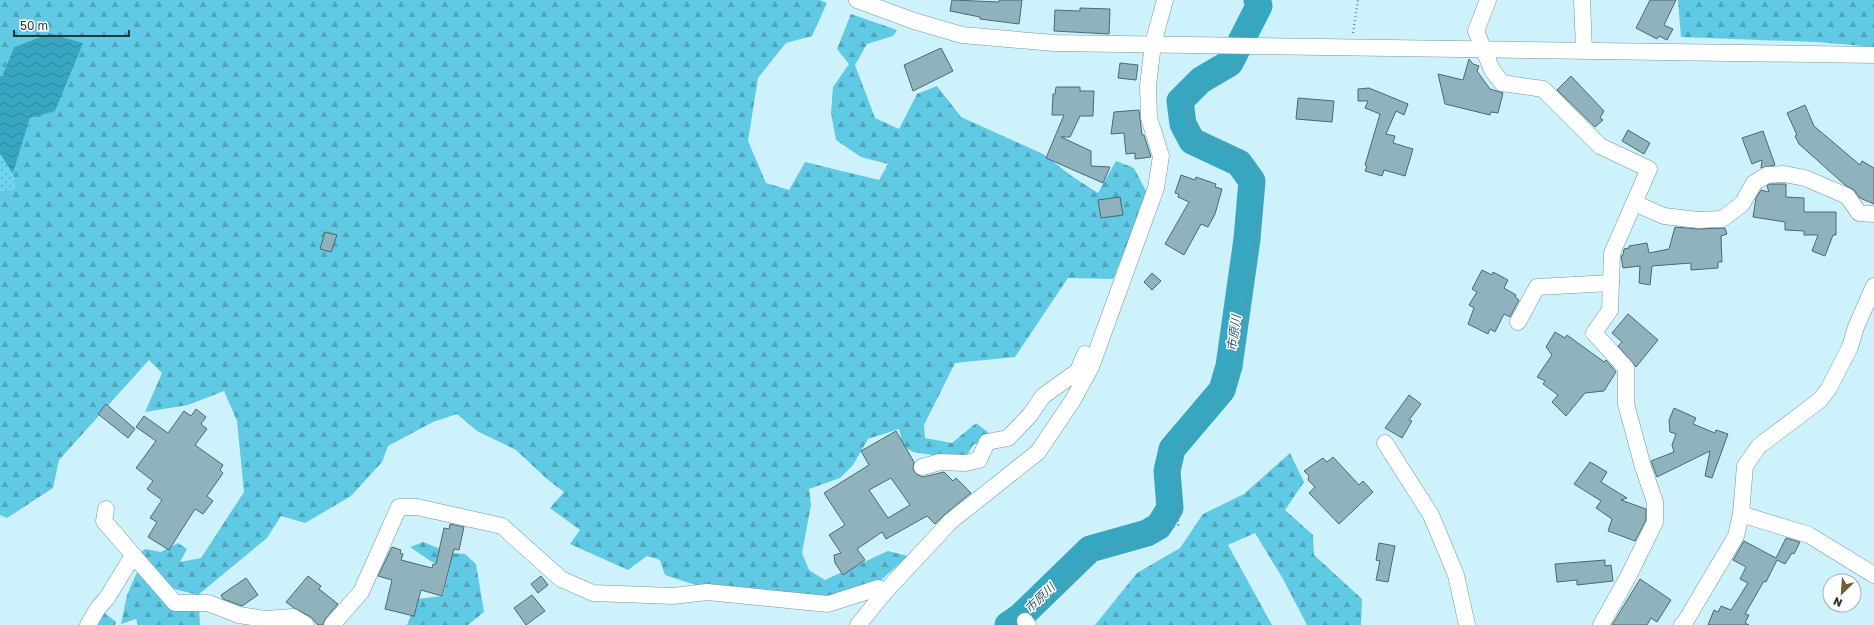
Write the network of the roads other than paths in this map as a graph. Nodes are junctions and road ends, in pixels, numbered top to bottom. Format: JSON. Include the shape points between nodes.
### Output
{"nodes":[{"id":1,"x":857,"y":0,"type":"edge"},
{"id":2,"x":1165,"y":0,"type":"edge"},
{"id":3,"x":1488,"y":0,"type":"edge"},
{"id":4,"x":1582,"y":0,"type":"edge"},
{"id":5,"x":1153,"y":44,"type":"junction"},
{"id":6,"x":1481,"y":48,"type":"junction"},
{"id":7,"x":1584,"y":50,"type":"junction"},
{"id":8,"x":1874,"y":55,"type":"edge"},
{"id":9,"x":1634,"y":203,"type":"junction"},
{"id":10,"x":1874,"y":214,"type":"edge"},
{"id":11,"x":1611,"y":283,"type":"junction"},
{"id":12,"x":1874,"y":286,"type":"edge"},
{"id":13,"x":1518,"y":322,"type":"dead end"},
{"id":14,"x":1102,"y":337,"type":"junction"},
{"id":15,"x":1385,"y":443,"type":"dead end"},
{"id":16,"x":922,"y":467,"type":"dead end"},
{"id":17,"x":106,"y":509,"type":"dead end"},
{"id":18,"x":1741,"y":514,"type":"junction"},
{"id":19,"x":134,"y":556,"type":"junction"},
{"id":20,"x":1874,"y":575,"type":"edge"},
{"id":21,"x":884,"y":593,"type":"junction"},
{"id":22,"x":88,"y":625,"type":"edge"},
{"id":23,"x":306,"y":625,"type":"edge"},
{"id":24,"x":332,"y":625,"type":"edge"},
{"id":25,"x":858,"y":625,"type":"edge"},
{"id":26,"x":1467,"y":625,"type":"edge"},
{"id":27,"x":1601,"y":625,"type":"edge"},
{"id":28,"x":1682,"y":625,"type":"edge"}],
"edges":[{"from":1,"to":5,"type":"street","via":[[962,35],[1054,44]]},
{"from":2,"to":5,"type":"street"},
{"from":3,"to":6,"type":"street","via":[[1476,31]]},
{"from":4,"to":7,"type":"street"},
{"from":5,"to":6,"type":"street","via":[[1231,47]]},
{"from":5,"to":14,"type":"street","via":[[1148,86],[1149,118],[1161,156],[1156,188]]},
{"from":6,"to":7,"type":"street"},
{"from":6,"to":9,"type":"street","via":[[1502,83],[1543,89],[1600,146],[1649,169]]},
{"from":7,"to":8,"type":"street"},
{"from":9,"to":10,"type":"street","via":[[1664,216],[1698,220],[1722,218],[1742,204],[1754,183],[1767,175],[1784,174],[1805,178],[1847,196],[1859,214]]},
{"from":9,"to":11,"type":"street","via":[[1612,253]]},
{"from":11,"to":13,"type":"street","via":[[1537,287]]},
{"from":11,"to":27,"type":"street","via":[[1610,310],[1594,332],[1626,368],[1626,404],[1655,502],[1655,522]]},
{"from":12,"to":18,"type":"street","via":[[1850,346],[1829,388],[1820,400],[1759,446],[1745,466]]},
{"from":14,"to":16,"type":"street","via":[[1094,338],[1078,371],[1043,396],[1030,415],[1008,438],[987,442],[978,460],[965,463],[940,462]]},
{"from":14,"to":21,"type":"street","via":[[1091,367],[1073,400],[1038,452],[951,522]]},
{"from":15,"to":26,"type":"street","via":[[1431,515],[1456,575]]},
{"from":17,"to":19,"type":"street","via":[[104,521]]},
{"from":18,"to":20,"type":"street","via":[[1809,535]]},
{"from":18,"to":28,"type":"street","via":[[1736,536]]},
{"from":19,"to":22,"type":"street"},
{"from":19,"to":23,"type":"street","via":[[175,603],[208,603],[239,615],[265,619],[293,617]]},
{"from":21,"to":24,"type":"street","via":[[878,588],[828,604],[707,592],[673,596],[593,593],[561,579],[502,526],[417,507],[399,507],[361,592]]},
{"from":21,"to":25,"type":"street"}]}
